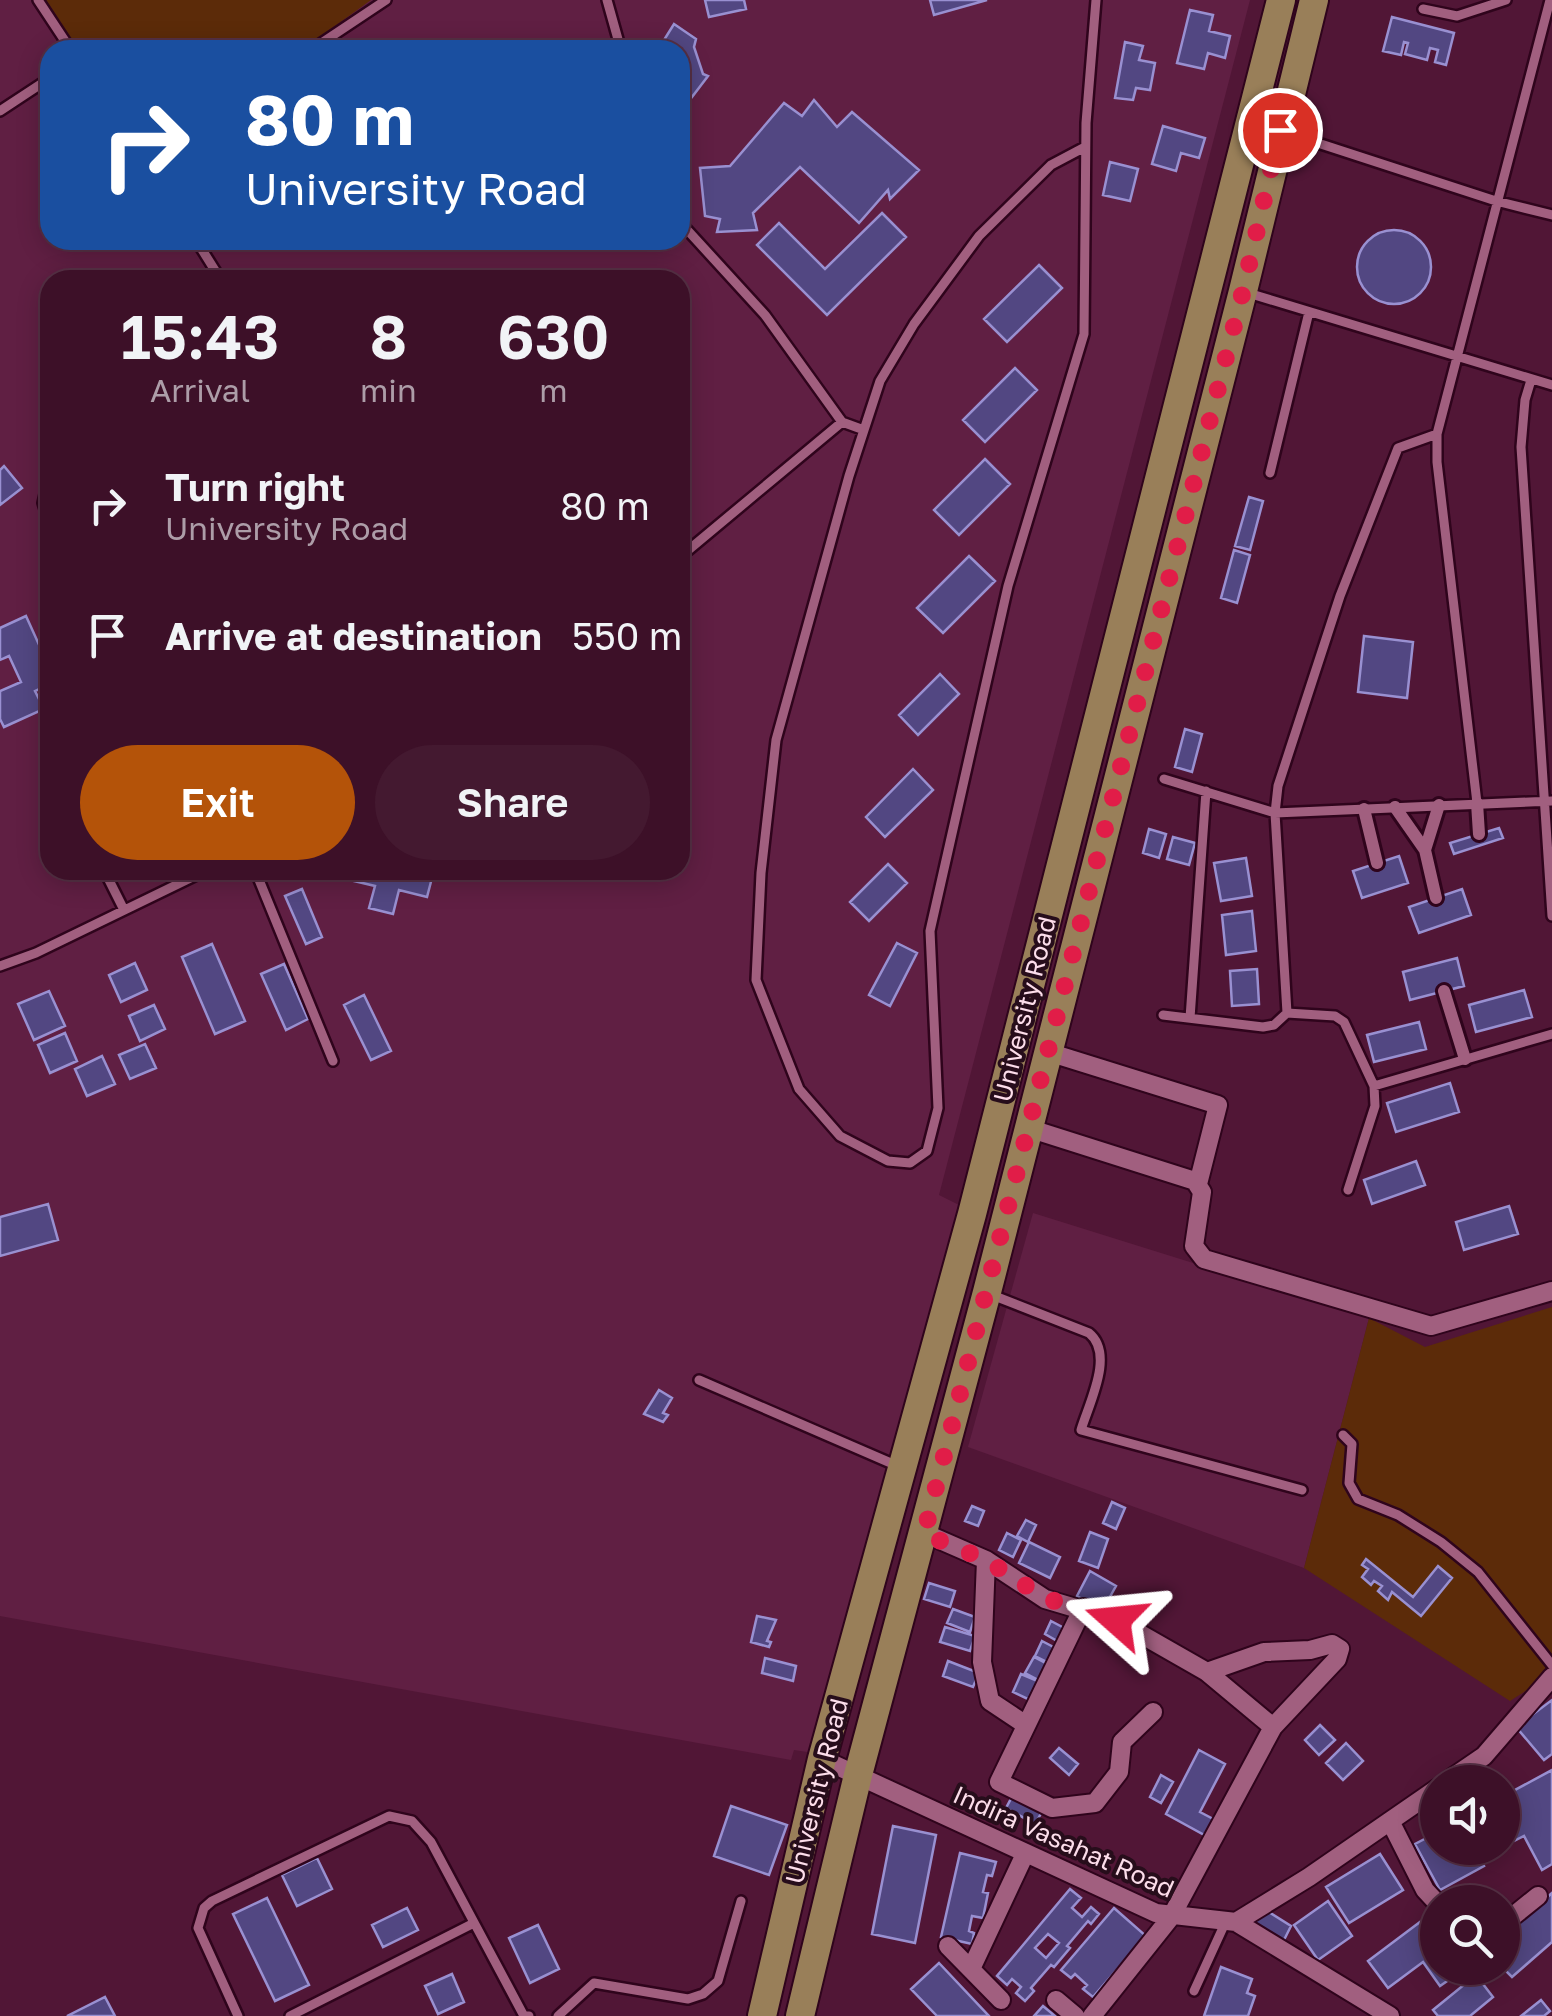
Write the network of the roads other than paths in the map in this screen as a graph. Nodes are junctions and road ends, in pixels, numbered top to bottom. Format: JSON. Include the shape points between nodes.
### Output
{"nodes":[{"id":1,"x":38,"y":0,"type":"edge"},
{"id":2,"x":386,"y":0,"type":"edge"},
{"id":3,"x":607,"y":0,"type":"edge"},
{"id":4,"x":1096,"y":0,"type":"edge"},
{"id":5,"x":1281,"y":0,"type":"edge"},
{"id":6,"x":1314,"y":0,"type":"edge"},
{"id":7,"x":1506,"y":0,"type":"edge"},
{"id":8,"x":1536,"y":0,"type":"edge"},
{"id":9,"x":1549,"y":2,"type":"edge"},
{"id":10,"x":1423,"y":9,"type":"dead end"},
{"id":11,"x":64,"y":40,"type":"edge"},
{"id":12,"x":326,"y":40,"type":"edge"},
{"id":13,"x":619,"y":40,"type":"edge"},
{"id":14,"x":40,"y":85,"type":"edge"},
{"id":15,"x":0,"y":111,"type":"edge"},
{"id":16,"x":1280,"y":130,"type":"junction"},
{"id":17,"x":1086,"y":146,"type":"junction"},
{"id":18,"x":1496,"y":201,"type":"junction"},
{"id":19,"x":1552,"y":215,"type":"edge"},
{"id":20,"x":690,"y":233,"type":"edge"},
{"id":21,"x":1243,"y":291,"type":"junction"},
{"id":22,"x":1310,"y":312,"type":"junction"},
{"id":23,"x":1458,"y":358,"type":"junction"},
{"id":24,"x":1530,"y":380,"type":"junction"},
{"id":25,"x":1552,"y":385,"type":"edge"},
{"id":26,"x":842,"y":422,"type":"junction"},
{"id":27,"x":864,"y":430,"type":"junction"},
{"id":28,"x":1438,"y":434,"type":"junction"},
{"id":29,"x":1270,"y":473,"type":"dead end"},
{"id":30,"x":690,"y":549,"type":"edge"},
{"id":31,"x":1164,"y":779,"type":"dead end"},
{"id":32,"x":1206,"y":791,"type":"junction"},
{"id":33,"x":1548,"y":801,"type":"edge"},
{"id":34,"x":1477,"y":803,"type":"junction"},
{"id":35,"x":1440,"y":805,"type":"junction"},
{"id":36,"x":1395,"y":808,"type":"junction"},
{"id":37,"x":1364,"y":809,"type":"junction"},
{"id":38,"x":1275,"y":813,"type":"junction"},
{"id":39,"x":1480,"y":834,"type":"dead end"},
{"id":40,"x":1425,"y":850,"type":"junction"},
{"id":41,"x":1377,"y":864,"type":"dead end"},
{"id":42,"x":109,"y":880,"type":"edge"},
{"id":43,"x":179,"y":880,"type":"edge"},
{"id":44,"x":259,"y":880,"type":"edge"},
{"id":45,"x":1436,"y":898,"type":"dead end"},
{"id":46,"x":124,"y":910,"type":"junction"},
{"id":47,"x":1552,"y":916,"type":"edge"},
{"id":48,"x":0,"y":966,"type":"edge"},
{"id":49,"x":1444,"y":991,"type":"dead end"},
{"id":50,"x":1287,"y":1013,"type":"junction"},
{"id":51,"x":1163,"y":1014,"type":"dead end"},
{"id":52,"x":1190,"y":1018,"type":"junction"},
{"id":53,"x":1552,"y":1034,"type":"edge"},
{"id":54,"x":1048,"y":1052,"type":"junction"},
{"id":55,"x":1465,"y":1059,"type":"junction"},
{"id":56,"x":334,"y":1061,"type":"dead end"},
{"id":57,"x":1374,"y":1086,"type":"junction"},
{"id":58,"x":1028,"y":1128,"type":"junction"},
{"id":59,"x":1198,"y":1184,"type":"junction"},
{"id":60,"x":1348,"y":1190,"type":"dead end"},
{"id":61,"x":1552,"y":1290,"type":"edge"},
{"id":62,"x":986,"y":1292,"type":"junction"},
{"id":63,"x":699,"y":1380,"type":"dead end"},
{"id":64,"x":1343,"y":1436,"type":"dead end"},
{"id":65,"x":902,"y":1468,"type":"junction"},
{"id":66,"x":1302,"y":1490,"type":"dead end"},
{"id":67,"x":924,"y":1534,"type":"junction"},
{"id":68,"x":986,"y":1560,"type":"junction"},
{"id":69,"x":1083,"y":1608,"type":"junction"},
{"id":70,"x":1552,"y":1665,"type":"edge"},
{"id":71,"x":1207,"y":1672,"type":"junction"},
{"id":72,"x":1552,"y":1676,"type":"edge"},
{"id":73,"x":1154,"y":1712,"type":"dead end"},
{"id":74,"x":1026,"y":1725,"type":"junction"},
{"id":75,"x":1273,"y":1727,"type":"junction"},
{"id":76,"x":822,"y":1759,"type":"junction"},
{"id":77,"x":1471,"y":1765,"type":"edge"},
{"id":78,"x":858,"y":1775,"type":"junction"},
{"id":79,"x":1420,"y":1800,"type":"edge"},
{"id":80,"x":1390,"y":1821,"type":"junction"},
{"id":81,"x":1025,"y":1854,"type":"junction"},
{"id":82,"x":1422,"y":1885,"type":"edge"},
{"id":83,"x":1538,"y":1896,"type":"dead end"},
{"id":84,"x":741,"y":1901,"type":"dead end"},
{"id":85,"x":1520,"y":1910,"type":"edge"},
{"id":86,"x":1170,"y":1916,"type":"junction"},
{"id":87,"x":1231,"y":1921,"type":"junction"},
{"id":88,"x":472,"y":1924,"type":"junction"},
{"id":89,"x":948,"y":1946,"type":"dead end"},
{"id":90,"x":971,"y":1970,"type":"junction"},
{"id":91,"x":1194,"y":1990,"type":"dead end"},
{"id":92,"x":1001,"y":2000,"type":"dead end"},
{"id":93,"x":1056,"y":2000,"type":"dead end"},
{"id":94,"x":238,"y":2016,"type":"edge"},
{"id":95,"x":290,"y":2016,"type":"edge"},
{"id":96,"x":529,"y":2016,"type":"edge"},
{"id":97,"x":558,"y":2016,"type":"edge"},
{"id":98,"x":762,"y":2016,"type":"edge"},
{"id":99,"x":800,"y":2016,"type":"edge"},
{"id":100,"x":1075,"y":2016,"type":"edge"},
{"id":101,"x":1092,"y":2016,"type":"edge"},
{"id":102,"x":1390,"y":2016,"type":"edge"}],
"edges":[{"from":1,"to":11,"type":"lane"},
{"from":2,"to":12,"type":"lane"},
{"from":3,"to":13,"type":"lane"},
{"from":4,"to":17,"type":"lane"},
{"from":5,"to":65,"type":"main road","name":"University Road"},
{"from":6,"to":16,"type":"main road","name":"University Road"},
{"from":7,"to":10,"type":"lane","via":[[1457,16]]},
{"from":8,"to":9,"type":"lane"},
{"from":9,"to":18,"type":"lane"},
{"from":14,"to":15,"type":"lane"},
{"from":16,"to":18,"type":"lane"},
{"from":16,"to":21,"type":"main road","name":"University Road"},
{"from":17,"to":27,"type":"lane","via":[[1051,165],[979,236],[880,380]]},
{"from":17,"to":27,"type":"lane","via":[[1084,334],[1008,586],[930,932],[938,1108],[927,1150],[910,1163],[888,1161],[840,1136],[800,1088],[756,980],[776,740]]},
{"from":18,"to":19,"type":"lane"},
{"from":18,"to":23,"type":"lane"},
{"from":20,"to":26,"type":"lane","via":[[764,315]]},
{"from":21,"to":22,"type":"lane"},
{"from":21,"to":54,"type":"main road","name":"University Road"},
{"from":22,"to":23,"type":"lane"},
{"from":22,"to":29,"type":"lane"},
{"from":23,"to":24,"type":"lane"},
{"from":23,"to":28,"type":"lane"},
{"from":24,"to":25,"type":"lane"},
{"from":24,"to":33,"type":"lane","via":[[1522,447]]},
{"from":26,"to":27,"type":"lane"},
{"from":26,"to":30,"type":"lane"},
{"from":28,"to":34,"type":"lane"},
{"from":28,"to":38,"type":"lane","via":[[1398,448],[1340,596]]},
{"from":31,"to":32,"type":"lane"},
{"from":32,"to":38,"type":"lane"},
{"from":32,"to":52,"type":"lane"},
{"from":33,"to":34,"type":"lane"},
{"from":33,"to":47,"type":"lane"},
{"from":34,"to":35,"type":"lane"},
{"from":34,"to":39,"type":"street"},
{"from":35,"to":36,"type":"lane"},
{"from":35,"to":40,"type":"street"},
{"from":36,"to":37,"type":"lane"},
{"from":36,"to":40,"type":"street"},
{"from":37,"to":38,"type":"lane"},
{"from":37,"to":41,"type":"street"},
{"from":38,"to":50,"type":"lane"},
{"from":40,"to":45,"type":"street"},
{"from":42,"to":46,"type":"lane"},
{"from":43,"to":46,"type":"lane"},
{"from":44,"to":56,"type":"lane"},
{"from":46,"to":48,"type":"lane"},
{"from":49,"to":55,"type":"street"},
{"from":50,"to":52,"type":"lane","via":[[1263,1027]]},
{"from":50,"to":57,"type":"lane","via":[[1344,1022]]},
{"from":51,"to":52,"type":"lane"},
{"from":53,"to":55,"type":"lane"},
{"from":54,"to":58,"type":"main road","name":"University Road"},
{"from":54,"to":59,"type":"street","via":[[1218,1106]]},
{"from":55,"to":57,"type":"lane"},
{"from":57,"to":60,"type":"lane","via":[[1375,1106]]},
{"from":58,"to":59,"type":"street"},
{"from":58,"to":62,"type":"main road","name":"University Road"},
{"from":59,"to":61,"type":"street","via":[[1194,1246],[1201,1258],[1422,1325]]},
{"from":62,"to":66,"type":"lane","via":[[1098,1340],[1102,1351],[1081,1430]]},
{"from":62,"to":67,"type":"main road","name":"University Road"},
{"from":63,"to":65,"type":"lane"},
{"from":64,"to":70,"type":"lane","via":[[1352,1444],[1348,1483],[1358,1499],[1398,1515],[1478,1572]]},
{"from":65,"to":76,"type":"main road","name":"University Road"},
{"from":67,"to":68,"type":"street"},
{"from":67,"to":78,"type":"main road","name":"University Road"},
{"from":68,"to":69,"type":"street","via":[[1045,1598]]},
{"from":68,"to":74,"type":"street","via":[[982,1662],[990,1702]]},
{"from":69,"to":71,"type":"street"},
{"from":69,"to":74,"type":"street"},
{"from":71,"to":75,"type":"street"},
{"from":71,"to":75,"type":"street","via":[[1264,1652],[1340,1648]]},
{"from":72,"to":77,"type":"street"},
{"from":73,"to":74,"type":"street","via":[[1122,1742],[1119,1772],[1095,1803],[1052,1808],[999,1782]]},
{"from":75,"to":86,"type":"street"},
{"from":76,"to":78,"type":"street","name":"Indira Vasahat Road"},
{"from":76,"to":98,"type":"main road","name":"University Road"},
{"from":78,"to":81,"type":"street","name":"Indira Vasahat Road"},
{"from":78,"to":99,"type":"main road","name":"University Road"},
{"from":79,"to":80,"type":"street"},
{"from":80,"to":82,"type":"street"},
{"from":80,"to":87,"type":"street"},
{"from":81,"to":86,"type":"street","name":"Indira Vasahat Road"},
{"from":81,"to":90,"type":"street"},
{"from":83,"to":85,"type":"street"},
{"from":84,"to":97,"type":"lane","via":[[718,1981],[703,1994],[688,1999],[594,1983]]},
{"from":86,"to":87,"type":"street","name":"Indira Vasahat Road"},
{"from":86,"to":101,"type":"street"},
{"from":87,"to":91,"type":"lane"},
{"from":87,"to":102,"type":"street"},
{"from":88,"to":94,"type":"lane","via":[[422,1830],[399,1817],[380,1818],[204,1908],[198,1928]]},
{"from":88,"to":95,"type":"lane"},
{"from":88,"to":96,"type":"lane"},
{"from":89,"to":90,"type":"street"},
{"from":90,"to":92,"type":"street"},
{"from":93,"to":100,"type":"street"}]}
